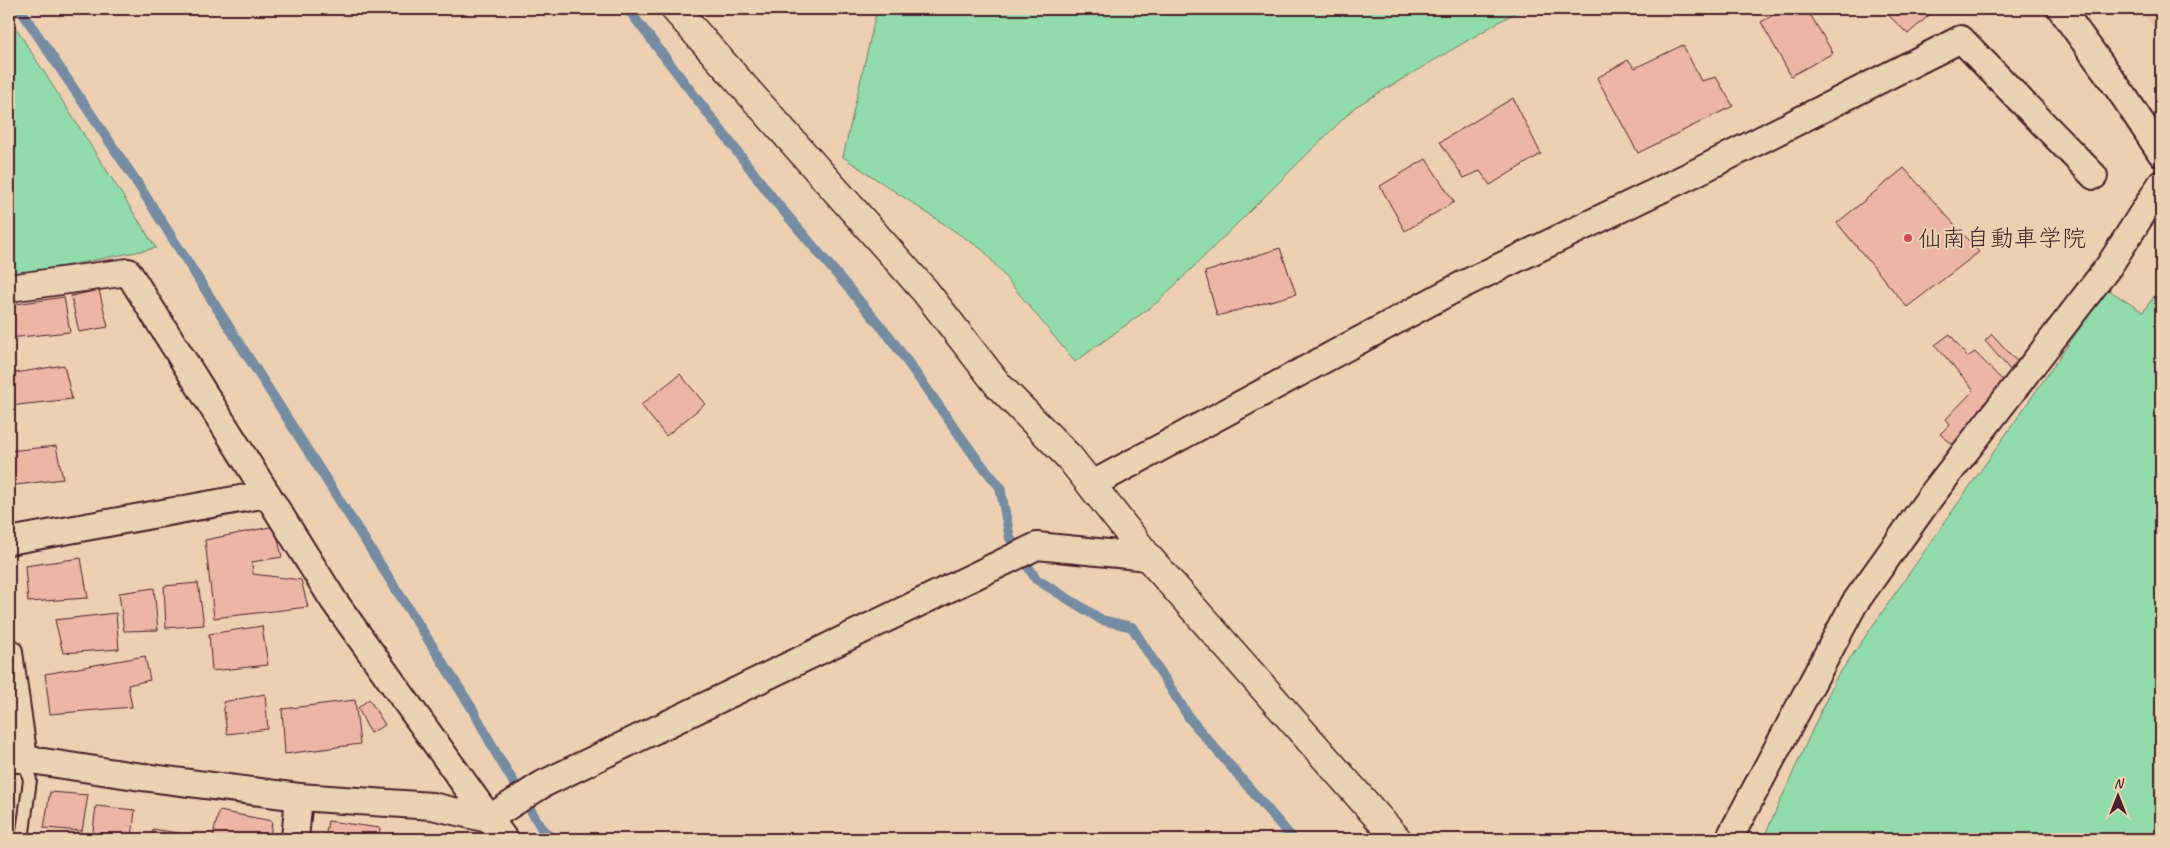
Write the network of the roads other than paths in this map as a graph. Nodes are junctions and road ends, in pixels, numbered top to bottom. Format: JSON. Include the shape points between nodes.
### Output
{"nodes":[{"id":1,"x":675,"y":9,"type":"edge"},
{"id":2,"x":2061,"y":9,"type":"edge"},
{"id":3,"x":2161,"y":153,"type":"edge"},
{"id":4,"x":2094,"y":176,"type":"dead end"},
{"id":5,"x":2161,"y":184,"type":"edge"},
{"id":6,"x":9,"y":288,"type":"edge"},
{"id":7,"x":1091,"y":485,"type":"junction"},
{"id":8,"x":268,"y":494,"type":"junction"},
{"id":9,"x":9,"y":541,"type":"edge"},
{"id":10,"x":1148,"y":557,"type":"junction"},
{"id":11,"x":9,"y":652,"type":"edge"},
{"id":12,"x":16,"y":759,"type":"edge"},
{"id":13,"x":299,"y":797,"type":"junction"},
{"id":14,"x":488,"y":819,"type":"junction"},
{"id":15,"x":22,"y":839,"type":"edge"},
{"id":16,"x":295,"y":839,"type":"edge"},
{"id":17,"x":504,"y":839,"type":"edge"},
{"id":18,"x":1397,"y":839,"type":"edge"},
{"id":19,"x":1729,"y":839,"type":"edge"}],
"edges":[{"from":1,"to":7,"type":"street","via":[[925,291],[999,386]]},
{"from":2,"to":3,"type":"street"},
{"from":4,"to":7,"type":"street","via":[[1961,39],[1706,168],[1462,285]]},
{"from":5,"to":19,"type":"street","via":[[2109,266],[1931,496],[1854,604]]},
{"from":6,"to":8,"type":"street","via":[[128,272]]},
{"from":7,"to":10,"type":"street"},
{"from":8,"to":9,"type":"street"},
{"from":8,"to":14,"type":"street","via":[[334,601]]},
{"from":10,"to":14,"type":"street","via":[[1037,546],[543,784]]},
{"from":10,"to":18,"type":"street"},
{"from":11,"to":12,"type":"street"},
{"from":12,"to":13,"type":"street"},
{"from":12,"to":15,"type":"lane","via":[[30,780]]},
{"from":13,"to":14,"type":"street","via":[[432,806]]},
{"from":13,"to":16,"type":"street"},
{"from":14,"to":17,"type":"street"}]}
